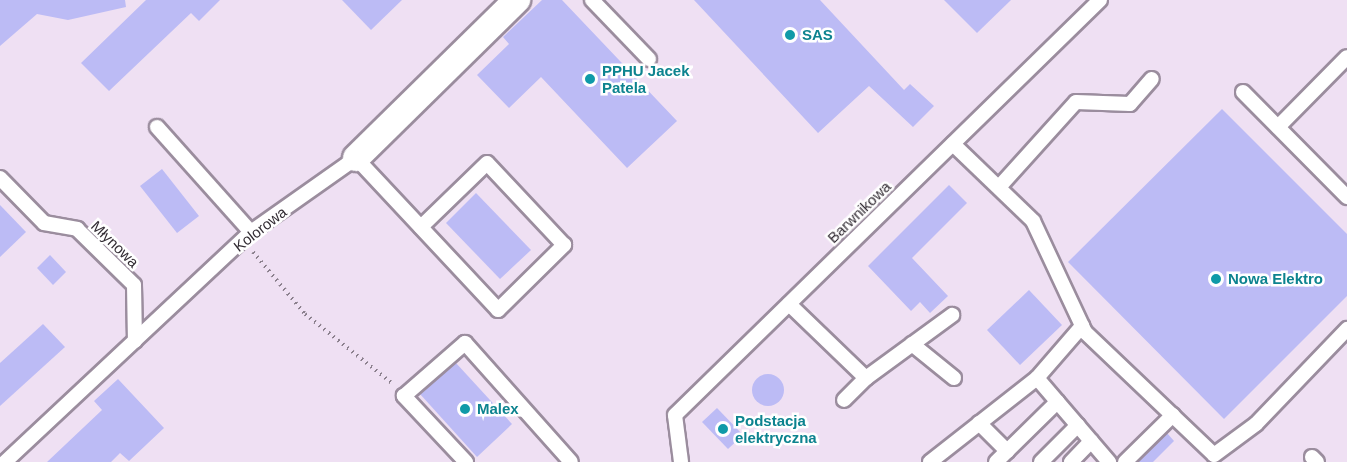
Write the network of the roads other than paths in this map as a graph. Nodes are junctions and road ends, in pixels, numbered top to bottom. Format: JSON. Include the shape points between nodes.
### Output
{"nodes":[{"id":1,"x":517,"y":0,"type":"edge"},
{"id":2,"x":592,"y":0,"type":"edge"},
{"id":3,"x":1100,"y":0,"type":"edge"},
{"id":4,"x":1347,"y":57,"type":"edge"},
{"id":5,"x":649,"y":59,"type":"dead end"},
{"id":6,"x":1152,"y":79,"type":"dead end"},
{"id":7,"x":1243,"y":92,"type":"dead end"},
{"id":8,"x":157,"y":127,"type":"dead end"},
{"id":9,"x":1278,"y":127,"type":"junction"},
{"id":10,"x":953,"y":144,"type":"junction"},
{"id":11,"x":356,"y":158,"type":"junction"},
{"id":12,"x":0,"y":178,"type":"edge"},
{"id":13,"x":1000,"y":186,"type":"junction"},
{"id":14,"x":1347,"y":197,"type":"edge"},
{"id":15,"x":421,"y":227,"type":"junction"},
{"id":16,"x":248,"y":235,"type":"junction"},
{"id":17,"x":789,"y":304,"type":"junction"},
{"id":18,"x":952,"y":315,"type":"dead end"},
{"id":19,"x":1082,"y":326,"type":"junction"},
{"id":20,"x":1347,"y":329,"type":"edge"},
{"id":21,"x":135,"y":341,"type":"junction"},
{"id":22,"x":912,"y":344,"type":"junction"},
{"id":23,"x":866,"y":378,"type":"junction"},
{"id":24,"x":954,"y":378,"type":"dead end"},
{"id":25,"x":1037,"y":378,"type":"junction"},
{"id":26,"x":844,"y":400,"type":"dead end"},
{"id":27,"x":1057,"y":402,"type":"junction"},
{"id":28,"x":1173,"y":415,"type":"junction"},
{"id":29,"x":979,"y":423,"type":"junction"},
{"id":30,"x":1078,"y":425,"type":"junction"},
{"id":31,"x":1091,"y":441,"type":"junction"},
{"id":32,"x":1007,"y":451,"type":"junction"},
{"id":33,"x":1211,"y":459,"type":"edge"},
{"id":34,"x":1105,"y":460,"type":"edge"},
{"id":35,"x":5,"y":462,"type":"edge"},
{"id":36,"x":466,"y":462,"type":"edge"},
{"id":37,"x":571,"y":462,"type":"edge"},
{"id":38,"x":681,"y":462,"type":"edge"},
{"id":39,"x":930,"y":462,"type":"edge"},
{"id":40,"x":996,"y":462,"type":"edge"},
{"id":41,"x":1041,"y":462,"type":"edge"},
{"id":42,"x":1071,"y":462,"type":"edge"},
{"id":43,"x":1125,"y":462,"type":"edge"}],
"edges":[{"from":1,"to":11,"type":"street","name":"Kolorowa"},
{"from":2,"to":5,"type":"lane"},
{"from":3,"to":10,"type":"lane","name":"Barwnikowa"},
{"from":4,"to":9,"type":"lane"},
{"from":6,"to":13,"type":"lane","via":[[1130,104],[1076,102]]},
{"from":7,"to":9,"type":"lane"},
{"from":8,"to":16,"type":"lane"},
{"from":9,"to":14,"type":"lane"},
{"from":10,"to":13,"type":"lane"},
{"from":10,"to":17,"type":"lane","name":"Barwnikowa"},
{"from":11,"to":15,"type":"lane"},
{"from":11,"to":16,"type":"lane","name":"Kolorowa"},
{"from":12,"to":21,"type":"lane","name":"Młynowa","via":[[44,224],[77,229],[134,285]]},
{"from":13,"to":19,"type":"lane","via":[[1033,221]]},
{"from":15,"to":15,"type":"lane","via":[[487,163],[564,245],[498,310]]},
{"from":16,"to":21,"type":"lane","name":"Kolorowa"},
{"from":17,"to":23,"type":"lane"},
{"from":17,"to":38,"type":"lane","name":"Barwnikowa","via":[[675,415]]},
{"from":18,"to":22,"type":"lane"},
{"from":19,"to":25,"type":"lane"},
{"from":19,"to":28,"type":"lane"},
{"from":20,"to":33,"type":"lane","via":[[1256,424]]},
{"from":21,"to":35,"type":"lane","name":"Kolorowa"},
{"from":22,"to":23,"type":"lane"},
{"from":22,"to":24,"type":"lane"},
{"from":23,"to":26,"type":"lane"},
{"from":25,"to":27,"type":"lane"},
{"from":25,"to":29,"type":"lane"},
{"from":27,"to":30,"type":"lane"},
{"from":27,"to":32,"type":"lane"},
{"from":28,"to":33,"type":"lane"},
{"from":28,"to":43,"type":"lane"},
{"from":29,"to":32,"type":"lane"},
{"from":29,"to":39,"type":"lane"},
{"from":30,"to":31,"type":"lane"},
{"from":30,"to":41,"type":"lane"},
{"from":31,"to":34,"type":"lane"},
{"from":31,"to":42,"type":"lane"},
{"from":32,"to":40,"type":"lane"},
{"from":36,"to":37,"type":"lane","via":[[404,396],[465,344]]}]}
